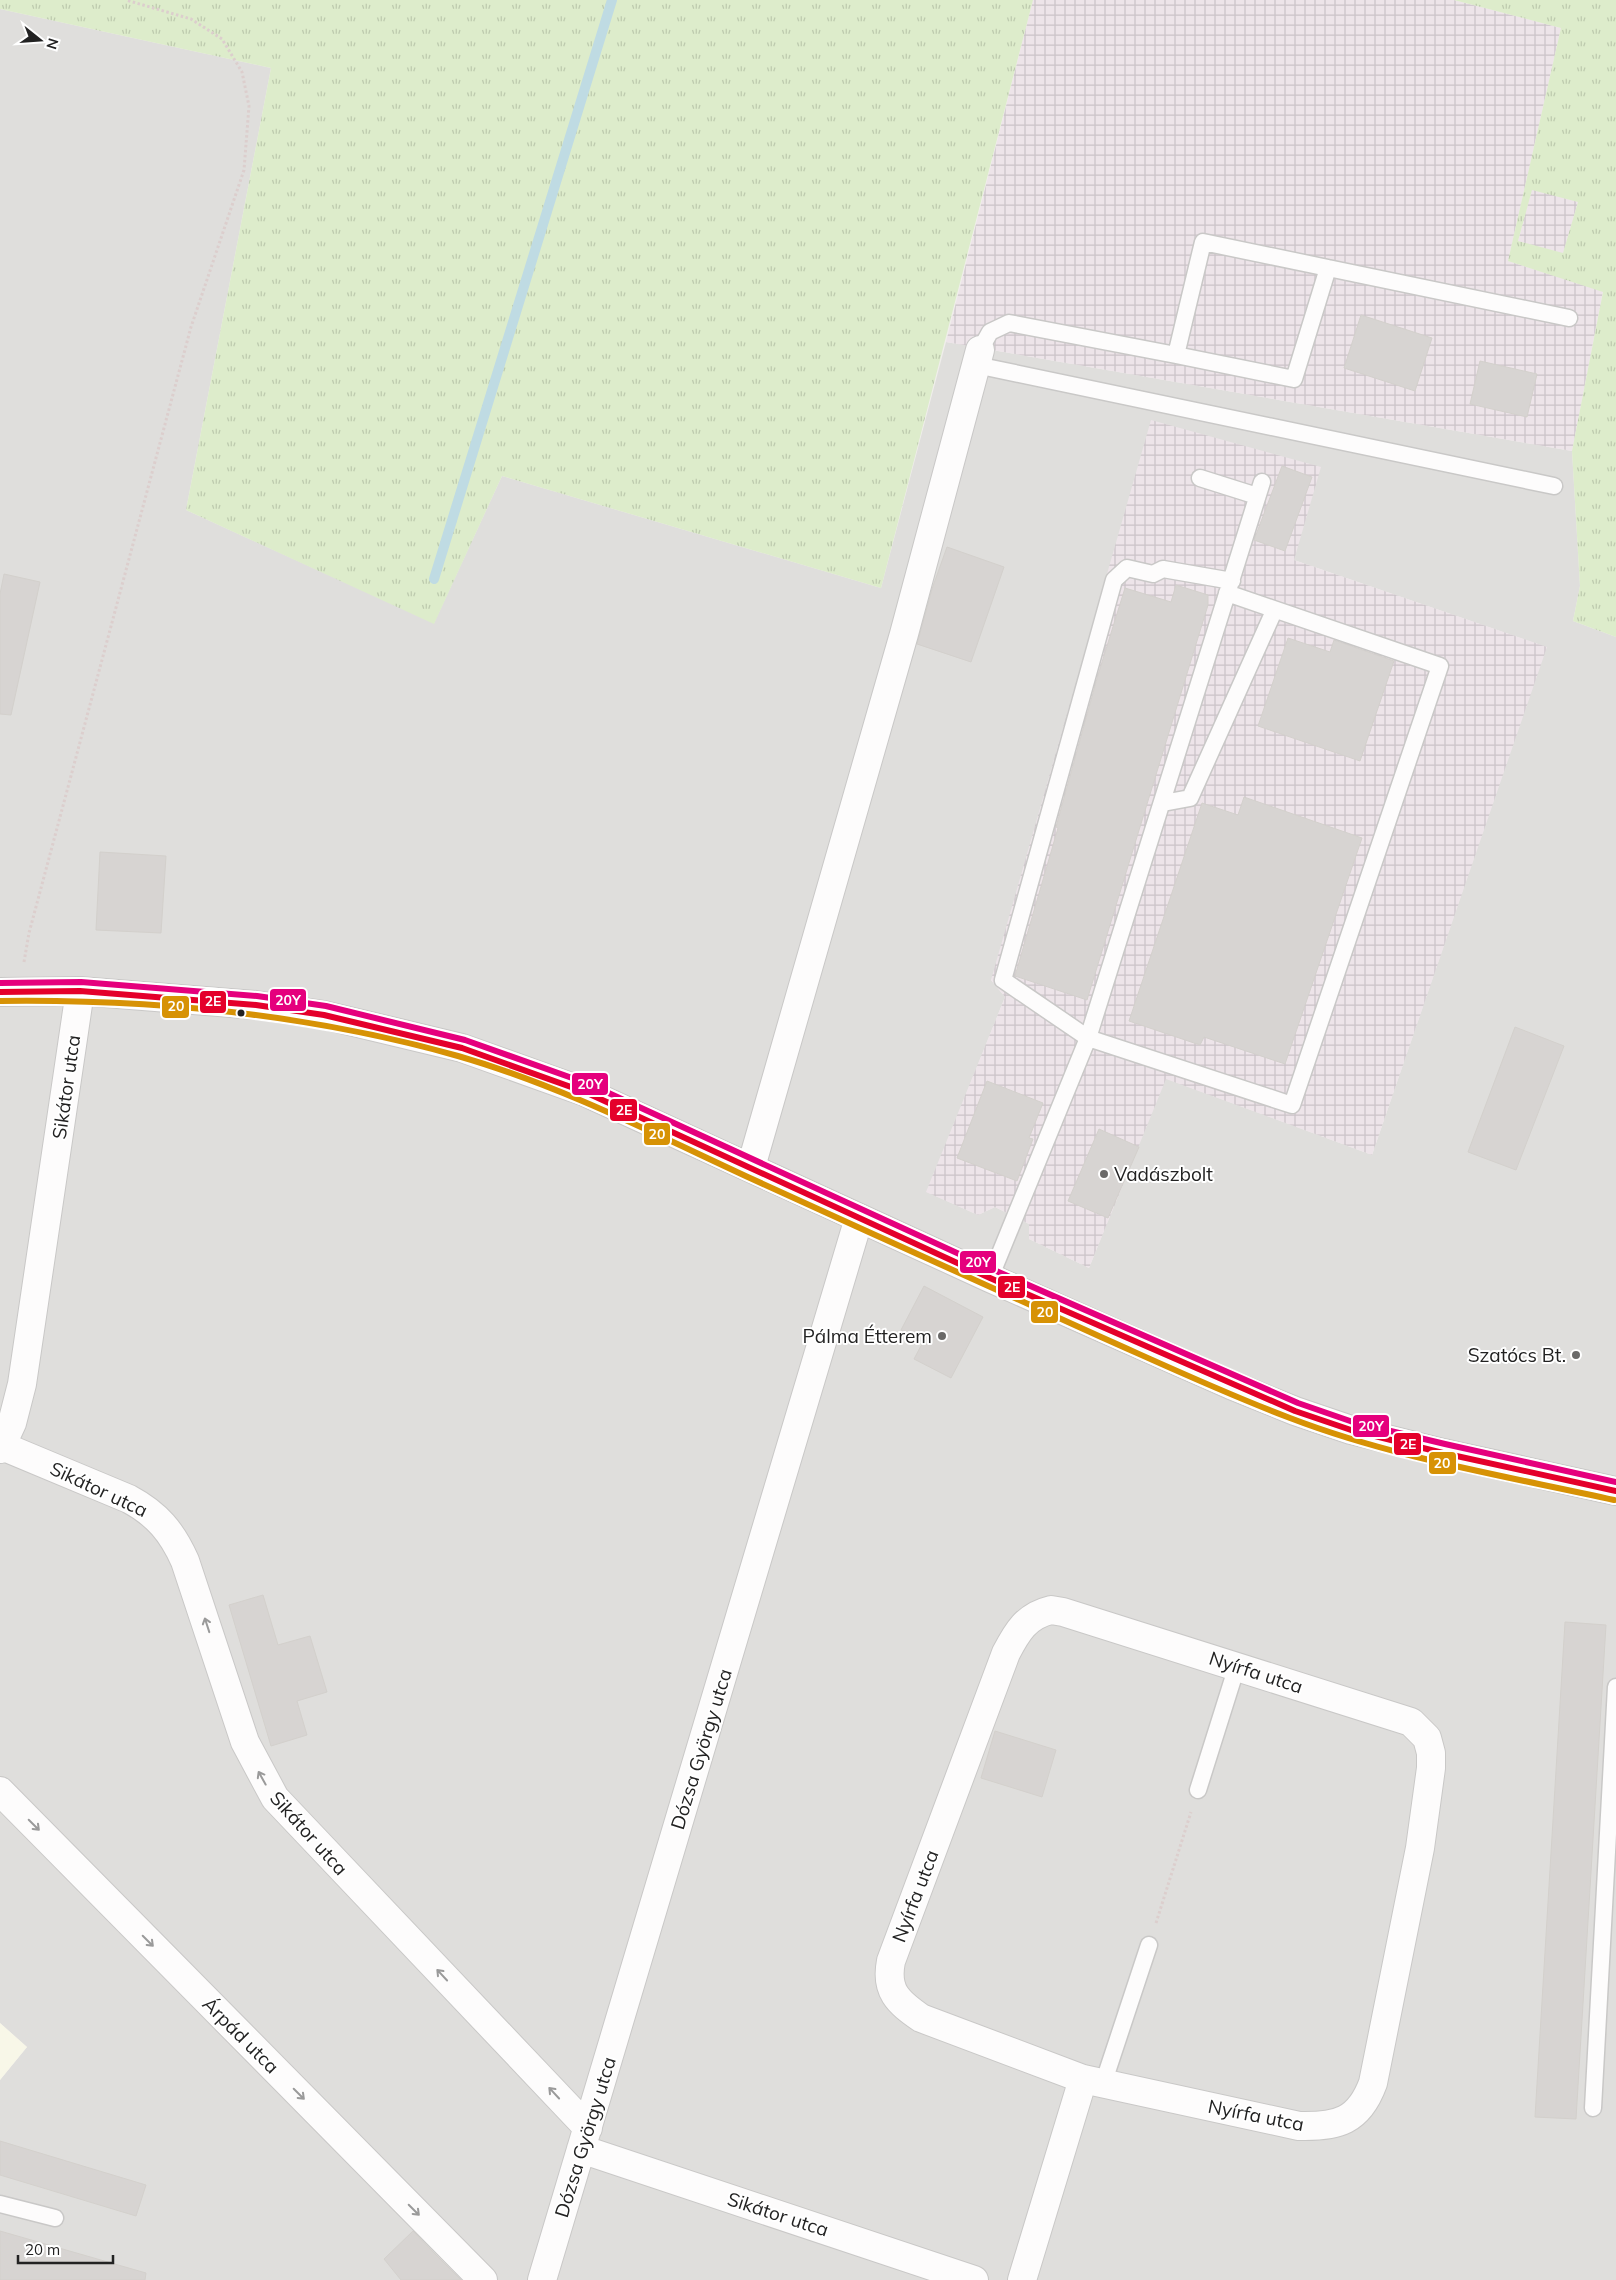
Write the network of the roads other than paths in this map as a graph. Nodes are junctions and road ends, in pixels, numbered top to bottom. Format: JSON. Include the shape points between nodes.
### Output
{"nodes":[{"id":1,"x":1328,"y":268,"type":"junction"},
{"id":2,"x":1569,"y":318,"type":"dead end"},
{"id":3,"x":1176,"y":355,"type":"junction"},
{"id":4,"x":978,"y":358,"type":"junction"},
{"id":5,"x":1200,"y":478,"type":"dead end"},
{"id":6,"x":1554,"y":486,"type":"dead end"},
{"id":7,"x":1229,"y":587,"type":"junction"},
{"id":8,"x":1274,"y":611,"type":"junction"},
{"id":9,"x":1163,"y":803,"type":"junction"},
{"id":10,"x":80,"y":991,"type":"junction"},
{"id":11,"x":10,"y":992,"type":"edge"},
{"id":12,"x":1088,"y":1038,"type":"junction"},
{"id":13,"x":751,"y":1167,"type":"junction"},
{"id":14,"x":859,"y":1218,"type":"junction"},
{"id":15,"x":990,"y":1278,"type":"junction"},
{"id":16,"x":1,"y":1448,"type":"edge"},
{"id":17,"x":1616,"y":1491,"type":"edge"},
{"id":18,"x":1237,"y":1666,"type":"junction"},
{"id":19,"x":1616,"y":1687,"type":"edge"},
{"id":20,"x":1198,"y":1790,"type":"road end"},
{"id":21,"x":0,"y":1791,"type":"edge"},
{"id":22,"x":1149,"y":1945,"type":"road end"},
{"id":23,"x":1093,"y":2082,"type":"junction"},
{"id":24,"x":1593,"y":2108,"type":"dead end"},
{"id":25,"x":584,"y":2139,"type":"junction"},
{"id":26,"x":0,"y":2204,"type":"edge"},
{"id":27,"x":55,"y":2218,"type":"dead end"},
{"id":28,"x":483,"y":2280,"type":"edge"},
{"id":29,"x":542,"y":2280,"type":"edge"},
{"id":30,"x":974,"y":2280,"type":"edge"},
{"id":31,"x":1022,"y":2280,"type":"edge"}],
"edges":[{"from":1,"to":2,"type":"lane"},
{"from":1,"to":3,"type":"lane","via":[[1294,379]]},
{"from":1,"to":3,"type":"lane","via":[[1203,242]]},
{"from":3,"to":4,"type":"lane","via":[[1014,323],[990,332]]},
{"from":4,"to":6,"type":"lane"},
{"from":4,"to":13,"type":"street","via":[[901,644]]},
{"from":5,"to":7,"type":"lane","via":[[1260,489]]},
{"from":7,"to":8,"type":"lane"},
{"from":7,"to":9,"type":"lane"},
{"from":7,"to":12,"type":"lane","via":[[1163,569],[1153,574],[1127,568],[1114,580],[1003,980]]},
{"from":8,"to":9,"type":"lane","via":[[1190,798]]},
{"from":8,"to":12,"type":"lane","via":[[1440,666],[1292,1105]]},
{"from":9,"to":12,"type":"lane"},
{"from":10,"to":11,"type":"street"},
{"from":10,"to":13,"type":"street","via":[[256,1005],[324,1015],[410,1034],[508,1063],[585,1092]]},
{"from":10,"to":16,"type":"street","name":"Sikátor utca","via":[[22,1384],[12,1423]]},
{"from":12,"to":15,"type":"lane"},
{"from":13,"to":14,"type":"street"},
{"from":14,"to":15,"type":"street"},
{"from":14,"to":25,"type":"street","name":"Dózsa György utca"},
{"from":15,"to":17,"type":"street","via":[[1295,1411],[1352,1430],[1443,1453]]},
{"from":25,"to":16,"type":"street","name":"Sikátor utca","one_way":true,"via":[[275,1798],[245,1742],[185,1560],[163,1523],[129,1499]]},
{"from":18,"to":20,"type":"lane"},
{"from":18,"to":23,"type":"street","name":"Nyírfa utca","via":[[1063,1612],[1051,1610],[1029,1619],[1013,1639],[891,1961],[890,1984],[901,2003],[921,2018]]},
{"from":18,"to":23,"type":"street","name":"Nyírfa utca","via":[[1411,1722],[1427,1738],[1431,1768],[1420,1848],[1373,2083],[1366,2101],[1350,2117],[1340,2122],[1299,2126]]},
{"from":19,"to":24,"type":"lane"},
{"from":21,"to":28,"type":"street","name":"Árpád utca","one_way":true},
{"from":22,"to":23,"type":"lane"},
{"from":23,"to":31,"type":"street"},
{"from":25,"to":29,"type":"street","name":"Dózsa György utca"},
{"from":25,"to":30,"type":"street","name":"Sikátor utca"},
{"from":26,"to":27,"type":"lane"}]}
